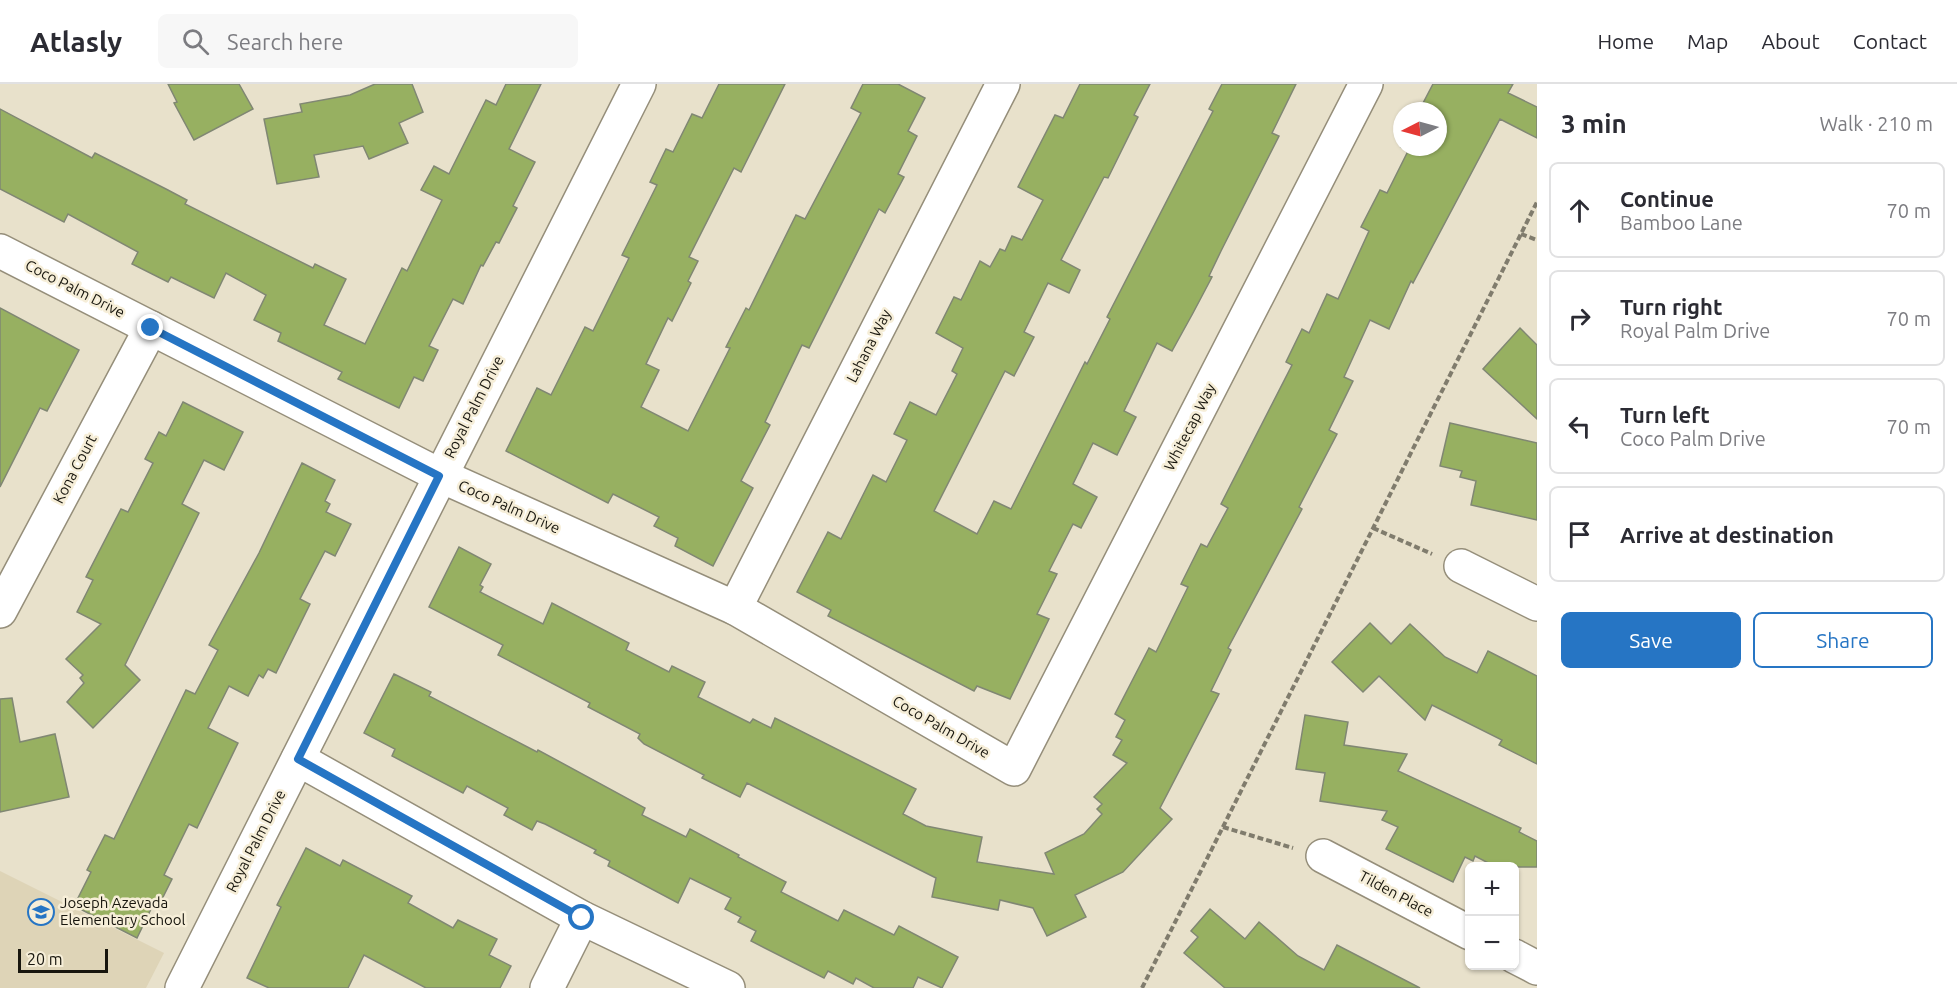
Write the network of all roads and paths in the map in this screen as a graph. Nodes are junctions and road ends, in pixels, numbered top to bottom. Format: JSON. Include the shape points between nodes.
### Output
{"nodes":[{"id":1,"x":639,"y":84,"type":"edge"},
{"id":2,"x":1003,"y":84,"type":"edge"},
{"id":3,"x":1366,"y":84,"type":"edge"},
{"id":4,"x":1537,"y":202,"type":"edge"},
{"id":5,"x":1521,"y":234,"type":"junction"},
{"id":6,"x":1537,"y":240,"type":"edge"},
{"id":7,"x":0,"y":251,"type":"edge"},
{"id":8,"x":151,"y":328,"type":"junction"},
{"id":9,"x":439,"y":476,"type":"junction"},
{"id":10,"x":1373,"y":528,"type":"junction"},
{"id":11,"x":1461,"y":566,"type":"joint"},
{"id":12,"x":1537,"y":604,"type":"edge"},
{"id":13,"x":735,"y":608,"type":"junction"},
{"id":14,"x":0,"y":611,"type":"edge"},
{"id":15,"x":298,"y":759,"type":"junction"},
{"id":16,"x":1014,"y":769,"type":"joint"},
{"id":17,"x":1223,"y":827,"type":"junction"},
{"id":18,"x":1323,"y":856,"type":"joint"},
{"id":19,"x":582,"y":918,"type":"junction"},
{"id":20,"x":1465,"y":930,"type":"edge"},
{"id":21,"x":1519,"y":958,"type":"edge"},
{"id":22,"x":1537,"y":968,"type":"edge"},
{"id":23,"x":182,"y":988,"type":"edge"},
{"id":24,"x":547,"y":988,"type":"edge"},
{"id":25,"x":728,"y":988,"type":"edge"},
{"id":26,"x":1142,"y":988,"type":"edge"}],
"edges":[{"from":1,"to":9,"type":"street","name":"Royal Palm Drive"},
{"from":2,"to":13,"type":"street","name":"Lahana Way"},
{"from":3,"to":16,"type":"street","name":"Whitecap Way"},
{"from":4,"to":5,"type":"path"},
{"from":5,"to":6,"type":"path"},
{"from":5,"to":10,"type":"path"},
{"from":7,"to":8,"type":"street","name":"Coco Palm Drive"},
{"from":8,"to":9,"type":"street","name":"Coco Palm Drive"},
{"from":8,"to":14,"type":"street","name":"Kona Court"},
{"from":9,"to":13,"type":"street","name":"Coco Palm Drive"},
{"from":9,"to":15,"type":"street","name":"Royal Palm Drive"},
{"from":10,"to":11,"type":"path"},
{"from":10,"to":17,"type":"path"},
{"from":11,"to":12,"type":"street"},
{"from":13,"to":16,"type":"street","name":"Coco Palm Drive"},
{"from":15,"to":19,"type":"street"},
{"from":15,"to":23,"type":"street","name":"Royal Palm Drive"},
{"from":17,"to":18,"type":"path"},
{"from":17,"to":26,"type":"path"},
{"from":18,"to":20,"type":"street","name":"Tilden Place"},
{"from":19,"to":24,"type":"street"},
{"from":19,"to":25,"type":"street"},
{"from":21,"to":22,"type":"street"}]}
